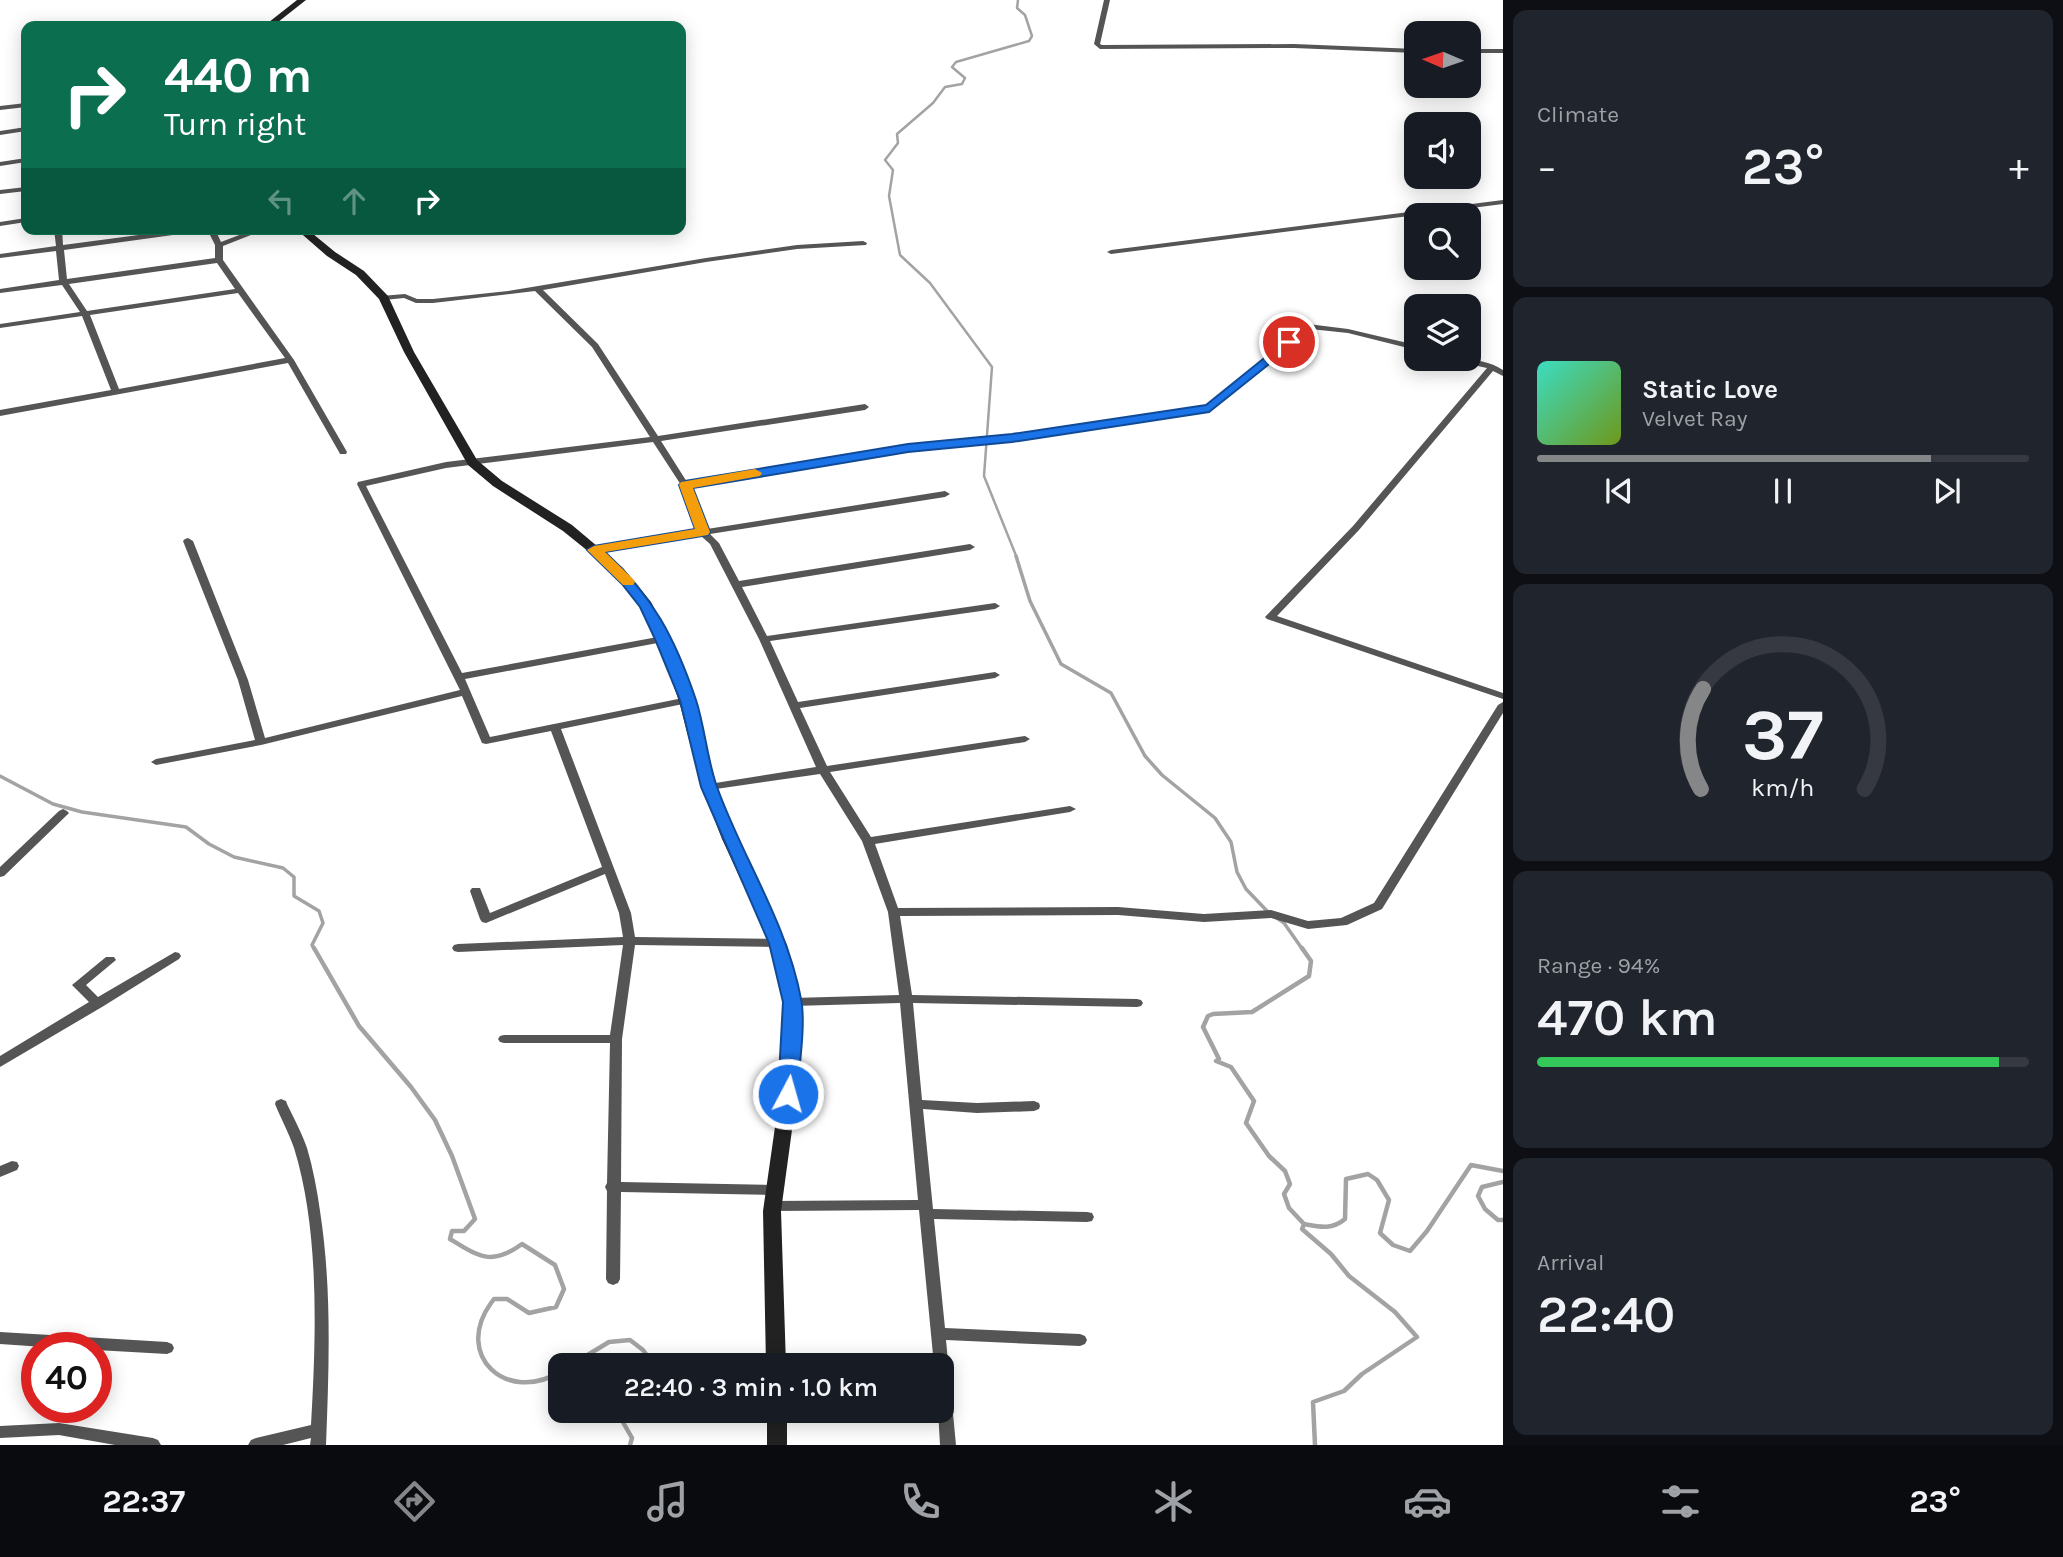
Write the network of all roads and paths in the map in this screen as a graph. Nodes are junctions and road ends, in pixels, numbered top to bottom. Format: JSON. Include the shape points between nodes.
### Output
{"nodes":[{"id":1,"x":302,"y":0,"type":"edge"},
{"id":2,"x":1107,"y":0,"type":"edge"},
{"id":3,"x":275,"y":21,"type":"edge"},
{"id":4,"x":1404,"y":51,"type":"edge"},
{"id":5,"x":1481,"y":51,"type":"edge"},
{"id":6,"x":1503,"y":51,"type":"edge"},
{"id":7,"x":21,"y":105,"type":"edge"},
{"id":8,"x":0,"y":108,"type":"edge"},
{"id":9,"x":21,"y":130,"type":"edge"},
{"id":10,"x":0,"y":133,"type":"edge"},
{"id":11,"x":21,"y":161,"type":"edge"},
{"id":12,"x":0,"y":164,"type":"edge"},
{"id":13,"x":21,"y":190,"type":"edge"},
{"id":14,"x":0,"y":192,"type":"edge"},
{"id":15,"x":1503,"y":202,"type":"edge"},
{"id":16,"x":21,"y":221,"type":"edge"},
{"id":17,"x":0,"y":224,"type":"edge"},
{"id":18,"x":58,"y":235,"type":"edge"},
{"id":19,"x":154,"y":235,"type":"edge"},
{"id":20,"x":214,"y":235,"type":"edge"},
{"id":21,"x":246,"y":235,"type":"edge"},
{"id":22,"x":309,"y":235,"type":"edge"},
{"id":23,"x":863,"y":243,"type":"dead end"},
{"id":24,"x":219,"y":245,"type":"junction"},
{"id":25,"x":59,"y":247,"type":"junction"},
{"id":26,"x":1111,"y":252,"type":"dead end"},
{"id":27,"x":0,"y":256,"type":"edge"},
{"id":28,"x":219,"y":260,"type":"junction"},
{"id":29,"x":63,"y":281,"type":"junction"},
{"id":30,"x":538,"y":289,"type":"junction"},
{"id":31,"x":241,"y":290,"type":"junction"},
{"id":32,"x":0,"y":291,"type":"edge"},
{"id":33,"x":384,"y":298,"type":"junction"},
{"id":34,"x":85,"y":313,"type":"junction"},
{"id":35,"x":0,"y":326,"type":"edge"},
{"id":36,"x":1404,"y":345,"type":"edge"},
{"id":37,"x":290,"y":360,"type":"junction"},
{"id":38,"x":1481,"y":364,"type":"edge"},
{"id":39,"x":1492,"y":367,"type":"junction"},
{"id":40,"x":1503,"y":374,"type":"edge"},
{"id":41,"x":116,"y":392,"type":"junction"},
{"id":42,"x":865,"y":407,"type":"dead end"},
{"id":43,"x":0,"y":413,"type":"edge"},
{"id":44,"x":656,"y":439,"type":"junction"},
{"id":45,"x":343,"y":452,"type":"dead end"},
{"id":46,"x":472,"y":461,"type":"junction"},
{"id":47,"x":685,"y":485,"type":"junction"},
{"id":48,"x":945,"y":494,"type":"dead end"},
{"id":49,"x":703,"y":532,"type":"junction"},
{"id":50,"x":188,"y":541,"type":"dead end"},
{"id":51,"x":970,"y":547,"type":"dead end"},
{"id":52,"x":594,"y":550,"type":"junction"},
{"id":53,"x":735,"y":585,"type":"junction"},
{"id":54,"x":995,"y":606,"type":"dead end"},
{"id":55,"x":663,"y":639,"type":"junction"},
{"id":56,"x":764,"y":639,"type":"junction"},
{"id":57,"x":995,"y":676,"type":"dead end"},
{"id":58,"x":459,"y":677,"type":"junction"},
{"id":59,"x":466,"y":692,"type":"junction"},
{"id":60,"x":1503,"y":696,"type":"edge"},
{"id":61,"x":688,"y":700,"type":"junction"},
{"id":62,"x":1503,"y":705,"type":"edge"},
{"id":63,"x":795,"y":706,"type":"junction"},
{"id":64,"x":555,"y":727,"type":"junction"},
{"id":65,"x":1025,"y":739,"type":"dead end"},
{"id":66,"x":261,"y":742,"type":"junction"},
{"id":67,"x":156,"y":762,"type":"dead end"},
{"id":68,"x":823,"y":770,"type":"junction"},
{"id":69,"x":709,"y":787,"type":"junction"},
{"id":70,"x":1070,"y":809,"type":"dead end"},
{"id":71,"x":63,"y":813,"type":"dead end"},
{"id":72,"x":868,"y":841,"type":"junction"},
{"id":73,"x":607,"y":869,"type":"junction"},
{"id":74,"x":0,"y":873,"type":"edge"},
{"id":75,"x":476,"y":891,"type":"dead end"},
{"id":76,"x":894,"y":912,"type":"junction"},
{"id":77,"x":630,"y":941,"type":"junction"},
{"id":78,"x":778,"y":943,"type":"junction"},
{"id":79,"x":458,"y":948,"type":"dead end"},
{"id":80,"x":175,"y":956,"type":"dead end"},
{"id":81,"x":110,"y":960,"type":"dead end"},
{"id":82,"x":906,"y":999,"type":"junction"},
{"id":83,"x":793,"y":1002,"type":"junction"},
{"id":84,"x":1137,"y":1003,"type":"dead end"},
{"id":85,"x":98,"y":1004,"type":"junction"},
{"id":86,"x":504,"y":1039,"type":"dead end"},
{"id":87,"x":616,"y":1039,"type":"junction"},
{"id":88,"x":0,"y":1062,"type":"edge"},
{"id":89,"x":281,"y":1104,"type":"dead end"},
{"id":90,"x":915,"y":1104,"type":"junction"},
{"id":91,"x":1034,"y":1107,"type":"dead end"},
{"id":92,"x":612,"y":1187,"type":"junction"},
{"id":93,"x":773,"y":1198,"type":"junction"},
{"id":94,"x":926,"y":1209,"type":"junction"},
{"id":95,"x":1087,"y":1217,"type":"dead end"},
{"id":96,"x":613,"y":1279,"type":"dead end"},
{"id":97,"x":938,"y":1334,"type":"junction"},
{"id":98,"x":0,"y":1338,"type":"edge"},
{"id":99,"x":1080,"y":1340,"type":"dead end"},
{"id":100,"x":167,"y":1348,"type":"dead end"},
{"id":101,"x":776,"y":1353,"type":"edge"},
{"id":102,"x":940,"y":1353,"type":"edge"},
{"id":103,"x":777,"y":1423,"type":"edge"},
{"id":104,"x":946,"y":1423,"type":"edge"},
{"id":105,"x":0,"y":1432,"type":"edge"},
{"id":106,"x":319,"y":1437,"type":"edge"},
{"id":107,"x":153,"y":1445,"type":"edge"},
{"id":108,"x":256,"y":1445,"type":"edge"},
{"id":109,"x":778,"y":1445,"type":"edge"},
{"id":110,"x":948,"y":1445,"type":"edge"}],
"edges":[{"from":1,"to":3,"type":"street"},
{"from":2,"to":4,"type":"street","via":[[1100,47]]},
{"from":5,"to":6,"type":"street"},
{"from":7,"to":8,"type":"street"},
{"from":9,"to":10,"type":"street"},
{"from":11,"to":12,"type":"street"},
{"from":13,"to":14,"type":"street"},
{"from":15,"to":26,"type":"street"},
{"from":16,"to":17,"type":"street"},
{"from":18,"to":25,"type":"street"},
{"from":19,"to":25,"type":"street"},
{"from":20,"to":24,"type":"street"},
{"from":21,"to":24,"type":"street"},
{"from":22,"to":33,"type":"street"},
{"from":23,"to":30,"type":"street","via":[[797,247]]},
{"from":24,"to":28,"type":"street"},
{"from":25,"to":27,"type":"street"},
{"from":25,"to":29,"type":"street"},
{"from":28,"to":29,"type":"street"},
{"from":28,"to":31,"type":"street"},
{"from":29,"to":32,"type":"street"},
{"from":29,"to":34,"type":"street"},
{"from":30,"to":33,"type":"street","via":[[433,301]]},
{"from":30,"to":44,"type":"street","via":[[595,346]]},
{"from":31,"to":34,"type":"street"},
{"from":31,"to":37,"type":"street"},
{"from":33,"to":46,"type":"street","via":[[409,352]]},
{"from":34,"to":35,"type":"street"},
{"from":34,"to":41,"type":"street"},
{"from":36,"to":47,"type":"street","via":[[1308,326],[1209,408],[1012,438],[908,448]]},
{"from":37,"to":41,"type":"street"},
{"from":37,"to":45,"type":"street"},
{"from":38,"to":39,"type":"street"},
{"from":39,"to":40,"type":"street"},
{"from":39,"to":60,"type":"street","via":[[1356,528],[1270,617]]},
{"from":41,"to":43,"type":"street"},
{"from":42,"to":44,"type":"street"},
{"from":44,"to":46,"type":"street"},
{"from":44,"to":47,"type":"street"},
{"from":46,"to":52,"type":"street","via":[[482,473],[548,514]]},
{"from":46,"to":58,"type":"street","via":[[361,484]]},
{"from":47,"to":49,"type":"street"},
{"from":48,"to":49,"type":"street"},
{"from":49,"to":52,"type":"street"},
{"from":49,"to":53,"type":"street","via":[[714,543]]},
{"from":50,"to":66,"type":"street","via":[[243,680]]},
{"from":51,"to":53,"type":"street"},
{"from":52,"to":55,"type":"street","via":[[627,580]]},
{"from":53,"to":56,"type":"street"},
{"from":54,"to":56,"type":"street"},
{"from":55,"to":58,"type":"street"},
{"from":55,"to":61,"type":"street"},
{"from":56,"to":63,"type":"street"},
{"from":57,"to":63,"type":"street"},
{"from":58,"to":59,"type":"street"},
{"from":59,"to":64,"type":"street","via":[[486,741]]},
{"from":59,"to":66,"type":"street"},
{"from":61,"to":64,"type":"street"},
{"from":61,"to":69,"type":"street"},
{"from":62,"to":76,"type":"street","via":[[1378,906],[1343,922],[1308,925],[1270,914],[1204,918],[1118,911]]},
{"from":63,"to":68,"type":"street"},
{"from":64,"to":73,"type":"street"},
{"from":65,"to":68,"type":"street"},
{"from":66,"to":67,"type":"street"},
{"from":68,"to":69,"type":"street"},
{"from":68,"to":72,"type":"street"},
{"from":69,"to":78,"type":"street"},
{"from":70,"to":72,"type":"street"},
{"from":71,"to":74,"type":"street"},
{"from":72,"to":76,"type":"street"},
{"from":73,"to":75,"type":"street","via":[[486,919]]},
{"from":73,"to":77,"type":"street","via":[[625,913]]},
{"from":76,"to":82,"type":"street"},
{"from":77,"to":78,"type":"street"},
{"from":77,"to":79,"type":"street"},
{"from":77,"to":87,"type":"street"},
{"from":78,"to":83,"type":"street"},
{"from":80,"to":85,"type":"street"},
{"from":81,"to":85,"type":"street","via":[[78,985]]},
{"from":82,"to":83,"type":"street"},
{"from":82,"to":84,"type":"street"},
{"from":82,"to":90,"type":"street"},
{"from":83,"to":93,"type":"street","via":[[791,1073]]},
{"from":85,"to":88,"type":"street"},
{"from":86,"to":87,"type":"street"},
{"from":87,"to":92,"type":"street"},
{"from":89,"to":106,"type":"street","via":[[303,1155],[317,1224]]},
{"from":90,"to":91,"type":"street"},
{"from":90,"to":94,"type":"street"},
{"from":92,"to":93,"type":"street"},
{"from":92,"to":96,"type":"street"},
{"from":93,"to":94,"type":"street"},
{"from":93,"to":101,"type":"street"},
{"from":94,"to":95,"type":"street"},
{"from":94,"to":97,"type":"street"},
{"from":97,"to":99,"type":"street"},
{"from":97,"to":102,"type":"street"},
{"from":98,"to":100,"type":"street"},
{"from":103,"to":109,"type":"street"},
{"from":104,"to":110,"type":"street"},
{"from":105,"to":107,"type":"street","via":[[59,1429]]},
{"from":106,"to":108,"type":"street"}]}
